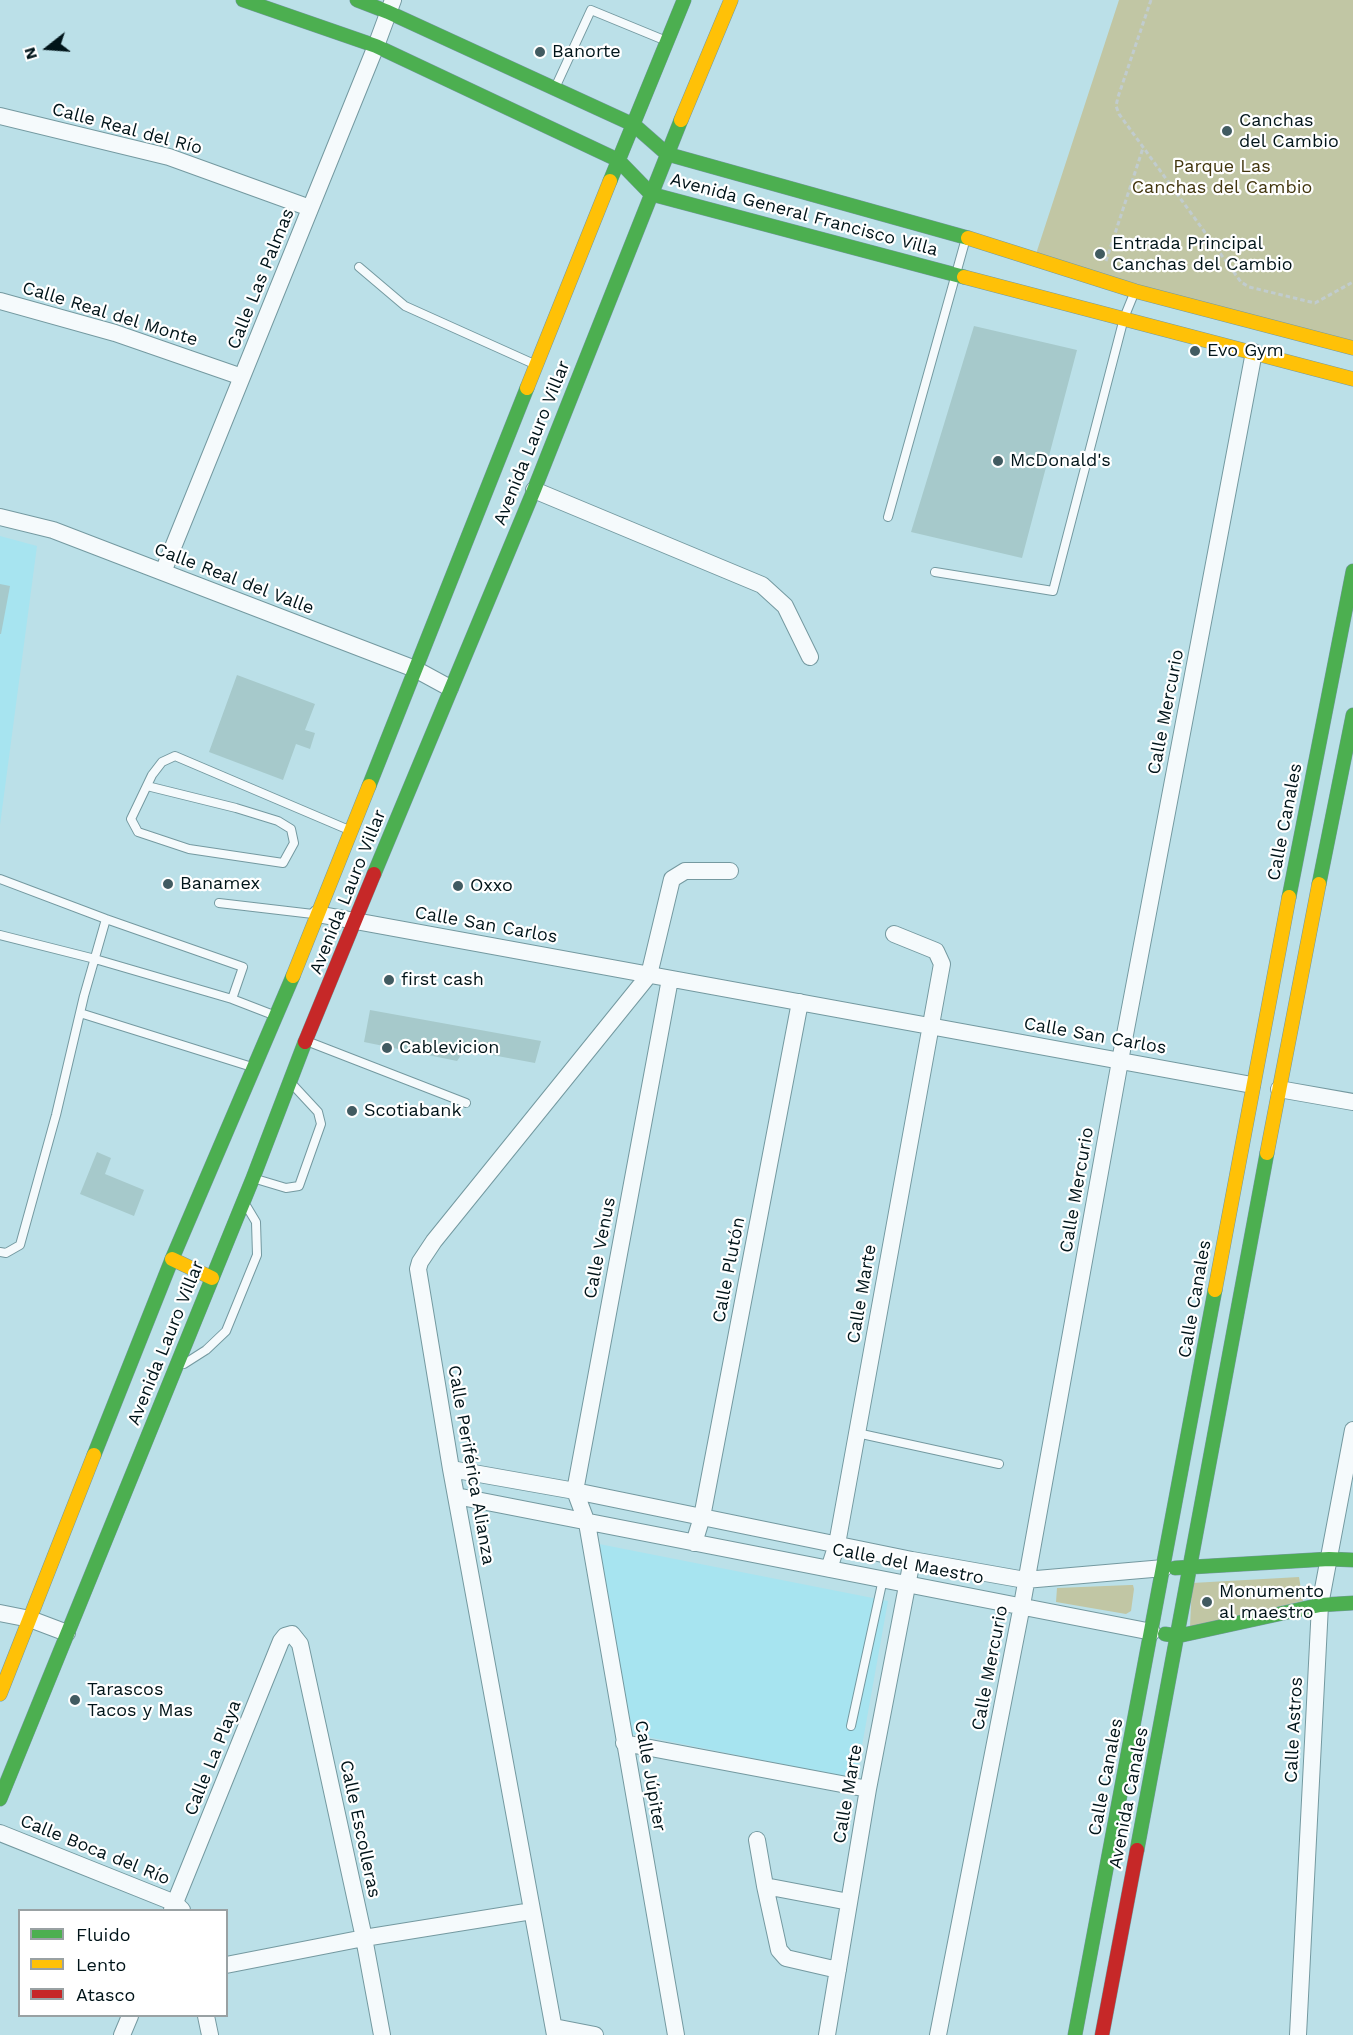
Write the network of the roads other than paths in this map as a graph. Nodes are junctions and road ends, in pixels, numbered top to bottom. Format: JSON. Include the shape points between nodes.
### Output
{"nodes":[{"id":1,"x":243,"y":0,"type":"edge"},
{"id":2,"x":357,"y":0,"type":"edge"},
{"id":3,"x":684,"y":0,"type":"edge"},
{"id":4,"x":731,"y":0,"type":"edge"},
{"id":5,"x":390,"y":6,"type":"edge"},
{"id":6,"x":667,"y":41,"type":"junction"},
{"id":7,"x":376,"y":46,"type":"junction"},
{"id":8,"x":555,"y":89,"type":"junction"},
{"id":9,"x":0,"y":116,"type":"edge"},
{"id":10,"x":633,"y":125,"type":"junction"},
{"id":11,"x":667,"y":154,"type":"junction"},
{"id":12,"x":618,"y":160,"type":"junction"},
{"id":13,"x":651,"y":194,"type":"junction"},
{"id":14,"x":310,"y":208,"type":"junction"},
{"id":15,"x":966,"y":237,"type":"junction"},
{"id":16,"x":359,"y":267,"type":"dead end"},
{"id":17,"x":957,"y":274,"type":"junction"},
{"id":18,"x":1135,"y":291,"type":"junction"},
{"id":19,"x":0,"y":301,"type":"edge"},
{"id":20,"x":1124,"y":318,"type":"junction"},
{"id":21,"x":1353,"y":348,"type":"edge"},
{"id":22,"x":1254,"y":352,"type":"junction"},
{"id":23,"x":537,"y":365,"type":"junction"},
{"id":24,"x":242,"y":377,"type":"junction"},
{"id":25,"x":1353,"y":379,"type":"edge"},
{"id":26,"x":534,"y":490,"type":"junction"},
{"id":27,"x":0,"y":517,"type":"edge"},
{"id":28,"x":888,"y":517,"type":"dead end"},
{"id":29,"x":1353,"y":571,"type":"edge"},
{"id":30,"x":163,"y":572,"type":"junction"},
{"id":31,"x":935,"y":572,"type":"dead end"},
{"id":32,"x":810,"y":657,"type":"dead end"},
{"id":33,"x":415,"y":669,"type":"junction"},
{"id":34,"x":450,"y":688,"type":"junction"},
{"id":35,"x":1353,"y":715,"type":"edge"},
{"id":36,"x":147,"y":786,"type":"junction"},
{"id":37,"x":350,"y":831,"type":"junction"},
{"id":38,"x":730,"y":871,"type":"dead end"},
{"id":39,"x":0,"y":879,"type":"edge"},
{"id":40,"x":219,"y":903,"type":"dead end"},
{"id":41,"x":317,"y":914,"type":"junction"},
{"id":42,"x":106,"y":919,"type":"junction"},
{"id":43,"x":356,"y":921,"type":"junction"},
{"id":44,"x":894,"y":934,"type":"dead end"},
{"id":45,"x":0,"y":935,"type":"edge"},
{"id":46,"x":95,"y":959,"type":"junction"},
{"id":47,"x":649,"y":975,"type":"junction"},
{"id":48,"x":670,"y":979,"type":"junction"},
{"id":49,"x":232,"y":999,"type":"junction"},
{"id":50,"x":800,"y":1002,"type":"junction"},
{"id":51,"x":80,"y":1013,"type":"junction"},
{"id":52,"x":277,"y":1017,"type":"junction"},
{"id":53,"x":931,"y":1026,"type":"junction"},
{"id":54,"x":306,"y":1040,"type":"junction"},
{"id":55,"x":1120,"y":1061,"type":"junction"},
{"id":56,"x":255,"y":1068,"type":"junction"},
{"id":57,"x":290,"y":1081,"type":"junction"},
{"id":58,"x":1252,"y":1085,"type":"junction"},
{"id":59,"x":1280,"y":1089,"type":"junction"},
{"id":60,"x":1353,"y":1102,"type":"edge"},
{"id":61,"x":466,"y":1103,"type":"dead end"},
{"id":62,"x":253,"y":1178,"type":"junction"},
{"id":63,"x":243,"y":1200,"type":"junction"},
{"id":64,"x":0,"y":1252,"type":"edge"},
{"id":65,"x":172,"y":1259,"type":"junction"},
{"id":66,"x":212,"y":1278,"type":"junction"},
{"id":67,"x":174,"y":1370,"type":"junction"},
{"id":68,"x":1353,"y":1430,"type":"edge"},
{"id":69,"x":857,"y":1432,"type":"junction"},
{"id":70,"x":999,"y":1464,"type":"dead end"},
{"id":71,"x":451,"y":1469,"type":"junction"},
{"id":72,"x":575,"y":1491,"type":"junction"},
{"id":73,"x":456,"y":1496,"type":"junction"},
{"id":74,"x":702,"y":1516,"type":"junction"},
{"id":75,"x":587,"y":1523,"type":"junction"},
{"id":76,"x":694,"y":1543,"type":"junction"},
{"id":77,"x":837,"y":1544,"type":"junction"},
{"id":78,"x":1329,"y":1559,"type":"junction"},
{"id":79,"x":912,"y":1560,"type":"junction"},
{"id":80,"x":1353,"y":1560,"type":"edge"},
{"id":81,"x":1189,"y":1567,"type":"junction"},
{"id":82,"x":1164,"y":1568,"type":"junction"},
{"id":83,"x":829,"y":1569,"type":"junction"},
{"id":84,"x":883,"y":1579,"type":"junction"},
{"id":85,"x":1025,"y":1580,"type":"junction"},
{"id":86,"x":907,"y":1583,"type":"junction"},
{"id":87,"x":1353,"y":1603,"type":"edge"},
{"id":88,"x":1022,"y":1605,"type":"junction"},
{"id":89,"x":1320,"y":1605,"type":"junction"},
{"id":90,"x":0,"y":1612,"type":"edge"},
{"id":91,"x":30,"y":1619,"type":"junction"},
{"id":92,"x":1152,"y":1632,"type":"junction"},
{"id":93,"x":67,"y":1633,"type":"junction"},
{"id":94,"x":292,"y":1634,"type":"joint"},
{"id":95,"x":1178,"y":1636,"type":"junction"},
{"id":96,"x":0,"y":1694,"type":"edge"},
{"id":97,"x":851,"y":1726,"type":"dead end"},
{"id":98,"x":624,"y":1743,"type":"junction"},
{"id":99,"x":868,"y":1789,"type":"junction"},
{"id":100,"x":0,"y":1799,"type":"edge"},
{"id":101,"x":0,"y":1833,"type":"edge"},
{"id":102,"x":757,"y":1840,"type":"dead end"},
{"id":103,"x":765,"y":1886,"type":"junction"},
{"id":104,"x":849,"y":1902,"type":"junction"},
{"id":105,"x":177,"y":1908,"type":"edge"},
{"id":106,"x":532,"y":1911,"type":"junction"},
{"id":107,"x":364,"y":1938,"type":"junction"},
{"id":108,"x":228,"y":1965,"type":"edge"},
{"id":109,"x":838,"y":1970,"type":"junction"},
{"id":110,"x":130,"y":2017,"type":"edge"},
{"id":111,"x":206,"y":2017,"type":"edge"},
{"id":112,"x":554,"y":2031,"type":"edge"},
{"id":113,"x":122,"y":2035,"type":"edge"},
{"id":114,"x":210,"y":2035,"type":"edge"},
{"id":115,"x":382,"y":2035,"type":"edge"},
{"id":116,"x":595,"y":2035,"type":"edge"},
{"id":117,"x":676,"y":2035,"type":"edge"},
{"id":118,"x":827,"y":2035,"type":"edge"},
{"id":119,"x":938,"y":2035,"type":"edge"},
{"id":120,"x":1075,"y":2035,"type":"edge"},
{"id":121,"x":1102,"y":2035,"type":"edge"},
{"id":122,"x":1299,"y":2035,"type":"edge"}],
"edges":[{"from":1,"to":7,"type":"main road","name":"Avenida General Francisco Villa"},
{"from":2,"to":5,"type":"main road","name":"Avenida General Francisco Villa"},
{"from":3,"to":6,"type":"main road","name":"Avenida Lauro Villar"},
{"from":4,"to":11,"type":"main road","name":"Avenida Lauro Villar"},
{"from":5,"to":7,"type":"street","name":"Calle Las Palmas"},
{"from":5,"to":8,"type":"main road","name":"Avenida General Francisco Villa"},
{"from":6,"to":8,"type":"lane","via":[[591,10]]},
{"from":6,"to":10,"type":"main road","name":"Avenida Lauro Villar"},
{"from":7,"to":12,"type":"main road","name":"Avenida General Francisco Villa"},
{"from":7,"to":14,"type":"street","name":"Calle Las Palmas"},
{"from":8,"to":10,"type":"main road","name":"Avenida General Francisco Villa"},
{"from":9,"to":14,"type":"street","name":"Calle Real del Río","via":[[169,157]]},
{"from":10,"to":11,"type":"main road","name":"Avenida General Francisco Villa"},
{"from":10,"to":12,"type":"main road","name":"Avenida Lauro Villar"},
{"from":11,"to":13,"type":"main road","name":"Avenida Lauro Villar"},
{"from":11,"to":15,"type":"main road","name":"Avenida General Francisco Villa"},
{"from":12,"to":13,"type":"main road","name":"Avenida General Francisco Villa"},
{"from":12,"to":23,"type":"main road","name":"Avenida Lauro Villar"},
{"from":13,"to":17,"type":"main road","name":"Avenida General Francisco Villa"},
{"from":13,"to":26,"type":"main road","name":"Avenida Lauro Villar"},
{"from":14,"to":24,"type":"street","name":"Calle Las Palmas"},
{"from":15,"to":17,"type":"lane"},
{"from":15,"to":18,"type":"main road","name":"Avenida General Francisco Villa"},
{"from":16,"to":23,"type":"lane","via":[[405,306]]},
{"from":17,"to":20,"type":"main road","name":"Avenida General Francisco Villa"},
{"from":17,"to":28,"type":"lane"},
{"from":18,"to":20,"type":"lane"},
{"from":18,"to":21,"type":"main road","name":"Avenida General Francisco Villa"},
{"from":19,"to":24,"type":"street","name":"Calle Real del Monte","via":[[116,333]]},
{"from":20,"to":22,"type":"main road","name":"Avenida General Francisco Villa"},
{"from":20,"to":31,"type":"lane","via":[[1053,591]]},
{"from":22,"to":25,"type":"main road","name":"Avenida General Francisco Villa"},
{"from":22,"to":55,"type":"street","name":"Calle Mercurio"},
{"from":23,"to":33,"type":"main road","name":"Avenida Lauro Villar"},
{"from":24,"to":30,"type":"street","name":"Calle Las Palmas"},
{"from":26,"to":32,"type":"street","via":[[762,585],[785,606]]},
{"from":26,"to":34,"type":"main road","name":"Avenida Lauro Villar"},
{"from":27,"to":30,"type":"street","name":"Calle Real del Valle","via":[[53,530]]},
{"from":29,"to":58,"type":"main road","name":"Calle Canales"},
{"from":30,"to":33,"type":"street","name":"Calle Real del Valle"},
{"from":33,"to":34,"type":"street","name":"Calle Real del Valle"},
{"from":33,"to":37,"type":"main road","name":"Avenida Lauro Villar"},
{"from":34,"to":43,"type":"main road","name":"Avenida Lauro Villar"},
{"from":35,"to":59,"type":"main road"},
{"from":36,"to":36,"type":"lane","via":[[131,819],[138,832],[189,849],[283,863],[294,843],[291,829],[278,820]]},
{"from":36,"to":37,"type":"lane","via":[[162,762],[175,756]]},
{"from":37,"to":41,"type":"main road","name":"Avenida Lauro Villar"},
{"from":38,"to":47,"type":"street","via":[[685,871],[672,879]]},
{"from":39,"to":42,"type":"lane"},
{"from":40,"to":41,"type":"lane"},
{"from":41,"to":43,"type":"street","name":"Calle San Carlos"},
{"from":41,"to":52,"type":"main road","name":"Avenida Lauro Villar"},
{"from":42,"to":46,"type":"lane"},
{"from":42,"to":49,"type":"lane","via":[[243,967]]},
{"from":43,"to":47,"type":"street","name":"Calle San Carlos"},
{"from":43,"to":54,"type":"main road","name":"Avenida Lauro Villar"},
{"from":44,"to":53,"type":"street","via":[[936,951],[942,964]]},
{"from":45,"to":46,"type":"lane"},
{"from":46,"to":49,"type":"lane"},
{"from":46,"to":51,"type":"lane"},
{"from":47,"to":48,"type":"street","name":"Calle San Carlos"},
{"from":47,"to":71,"type":"street","name":"Calle Periférica Alianza","via":[[420,1262],[419,1281]]},
{"from":48,"to":50,"type":"street","name":"Calle San Carlos"},
{"from":48,"to":72,"type":"street","name":"Calle Venus"},
{"from":49,"to":52,"type":"lane"},
{"from":50,"to":53,"type":"street","name":"Calle San Carlos"},
{"from":50,"to":74,"type":"street","name":"Calle Plutón"},
{"from":51,"to":56,"type":"lane"},
{"from":51,"to":64,"type":"lane","via":[[20,1245]]},
{"from":52,"to":56,"type":"main road","name":"Avenida Lauro Villar"},
{"from":53,"to":55,"type":"street","name":"Calle San Carlos"},
{"from":53,"to":69,"type":"street","name":"Calle Marte"},
{"from":54,"to":57,"type":"main road","name":"Avenida Lauro Villar"},
{"from":54,"to":61,"type":"lane"},
{"from":55,"to":58,"type":"street","name":"Calle San Carlos"},
{"from":55,"to":85,"type":"street","name":"Calle Mercurio"},
{"from":56,"to":65,"type":"main road","name":"Avenida Lauro Villar"},
{"from":57,"to":62,"type":"main road","name":"Avenida Lauro Villar"},
{"from":57,"to":62,"type":"lane","via":[[318,1112],[321,1124],[299,1186],[286,1188]]},
{"from":58,"to":59,"type":"main road"},
{"from":58,"to":82,"type":"main road","name":"Calle Canales"},
{"from":59,"to":60,"type":"street"},
{"from":59,"to":81,"type":"main road"},
{"from":62,"to":63,"type":"main road","name":"Avenida Lauro Villar"},
{"from":63,"to":66,"type":"main road","name":"Avenida Lauro Villar"},
{"from":63,"to":67,"type":"lane","via":[[256,1222],[257,1255],[226,1331],[206,1350]]},
{"from":65,"to":66,"type":"main road"},
{"from":65,"to":91,"type":"main road","name":"Avenida Lauro Villar"},
{"from":66,"to":67,"type":"main road","name":"Avenida Lauro Villar"},
{"from":67,"to":93,"type":"main road","name":"Avenida Lauro Villar"},
{"from":68,"to":78,"type":"street","name":"Calle Astros"},
{"from":69,"to":70,"type":"lane"},
{"from":69,"to":77,"type":"street","name":"Calle Marte"},
{"from":71,"to":72,"type":"street","name":"Calle del Maestro"},
{"from":71,"to":73,"type":"street","name":"Calle Periférica Alianza"},
{"from":72,"to":74,"type":"street","name":"Calle del Maestro"},
{"from":72,"to":75,"type":"street"},
{"from":73,"to":75,"type":"street","name":"Calle del Maestro"},
{"from":73,"to":106,"type":"street","name":"Calle Periférica Alianza"},
{"from":74,"to":76,"type":"street","name":"Calle Plutón"},
{"from":74,"to":77,"type":"street","name":"Calle del Maestro"},
{"from":75,"to":76,"type":"street","name":"Calle del Maestro"},
{"from":75,"to":98,"type":"street","name":"Calle Júpiter"},
{"from":76,"to":83,"type":"street","name":"Calle del Maestro"},
{"from":77,"to":79,"type":"street","name":"Calle del Maestro"},
{"from":77,"to":83,"type":"street","name":"Calle Marte"},
{"from":78,"to":80,"type":"main road","name":"Calle del Maestro"},
{"from":78,"to":81,"type":"main road","name":"Calle del Maestro"},
{"from":78,"to":89,"type":"street","name":"Calle Astros"},
{"from":79,"to":85,"type":"street","name":"Calle del Maestro"},
{"from":79,"to":86,"type":"street","name":"Calle Marte"},
{"from":81,"to":82,"type":"main road","name":"Calle del Maestro"},
{"from":81,"to":95,"type":"main road","name":"Avenida Canales"},
{"from":82,"to":85,"type":"street","name":"Calle del Maestro"},
{"from":82,"to":92,"type":"main road","name":"Calle Canales"},
{"from":83,"to":84,"type":"street","name":"Calle del Maestro"},
{"from":84,"to":86,"type":"street","name":"Calle del Maestro"},
{"from":84,"to":97,"type":"lane"},
{"from":85,"to":88,"type":"street","name":"Calle Mercurio"},
{"from":86,"to":88,"type":"street","name":"Calle del Maestro"},
{"from":86,"to":99,"type":"street","name":"Calle Marte"},
{"from":87,"to":89,"type":"main road","name":"Calle del Maestro"},
{"from":88,"to":92,"type":"street","name":"Calle del Maestro"},
{"from":88,"to":119,"type":"street","name":"Calle Mercurio"},
{"from":89,"to":95,"type":"main road","name":"Calle del Maestro"},
{"from":89,"to":122,"type":"street","name":"Calle Astros"},
{"from":90,"to":91,"type":"street"},
{"from":91,"to":93,"type":"street"},
{"from":91,"to":96,"type":"main road","name":"Avenida Lauro Villar"},
{"from":92,"to":95,"type":"main road","name":"Calle del Maestro"},
{"from":92,"to":120,"type":"main road","name":"Calle Canales"},
{"from":93,"to":100,"type":"main road","name":"Avenida Lauro Villar"},
{"from":94,"to":105,"type":"street","name":"Calle La Playa","via":[[281,1641]]},
{"from":94,"to":107,"type":"street","name":"Calle Escolleras","via":[[300,1644]]},
{"from":95,"to":121,"type":"main road","name":"Avenida Canales"},
{"from":98,"to":99,"type":"street"},
{"from":98,"to":117,"type":"street","name":"Calle Júpiter"},
{"from":99,"to":104,"type":"street","name":"Calle Marte"},
{"from":101,"to":105,"type":"street","name":"Calle Boca del Río"},
{"from":102,"to":103,"type":"street"},
{"from":103,"to":104,"type":"street"},
{"from":103,"to":109,"type":"street","via":[[779,1950],[786,1958]]},
{"from":104,"to":109,"type":"street","name":"Calle Marte"},
{"from":106,"to":107,"type":"street"},
{"from":106,"to":112,"type":"street","name":"Calle Periférica Alianza"},
{"from":107,"to":108,"type":"street"},
{"from":107,"to":115,"type":"street","name":"Calle Escolleras"},
{"from":109,"to":118,"type":"street","name":"Calle Marte"},
{"from":110,"to":113,"type":"street"},
{"from":111,"to":114,"type":"street"},
{"from":112,"to":116,"type":"street"}]}
